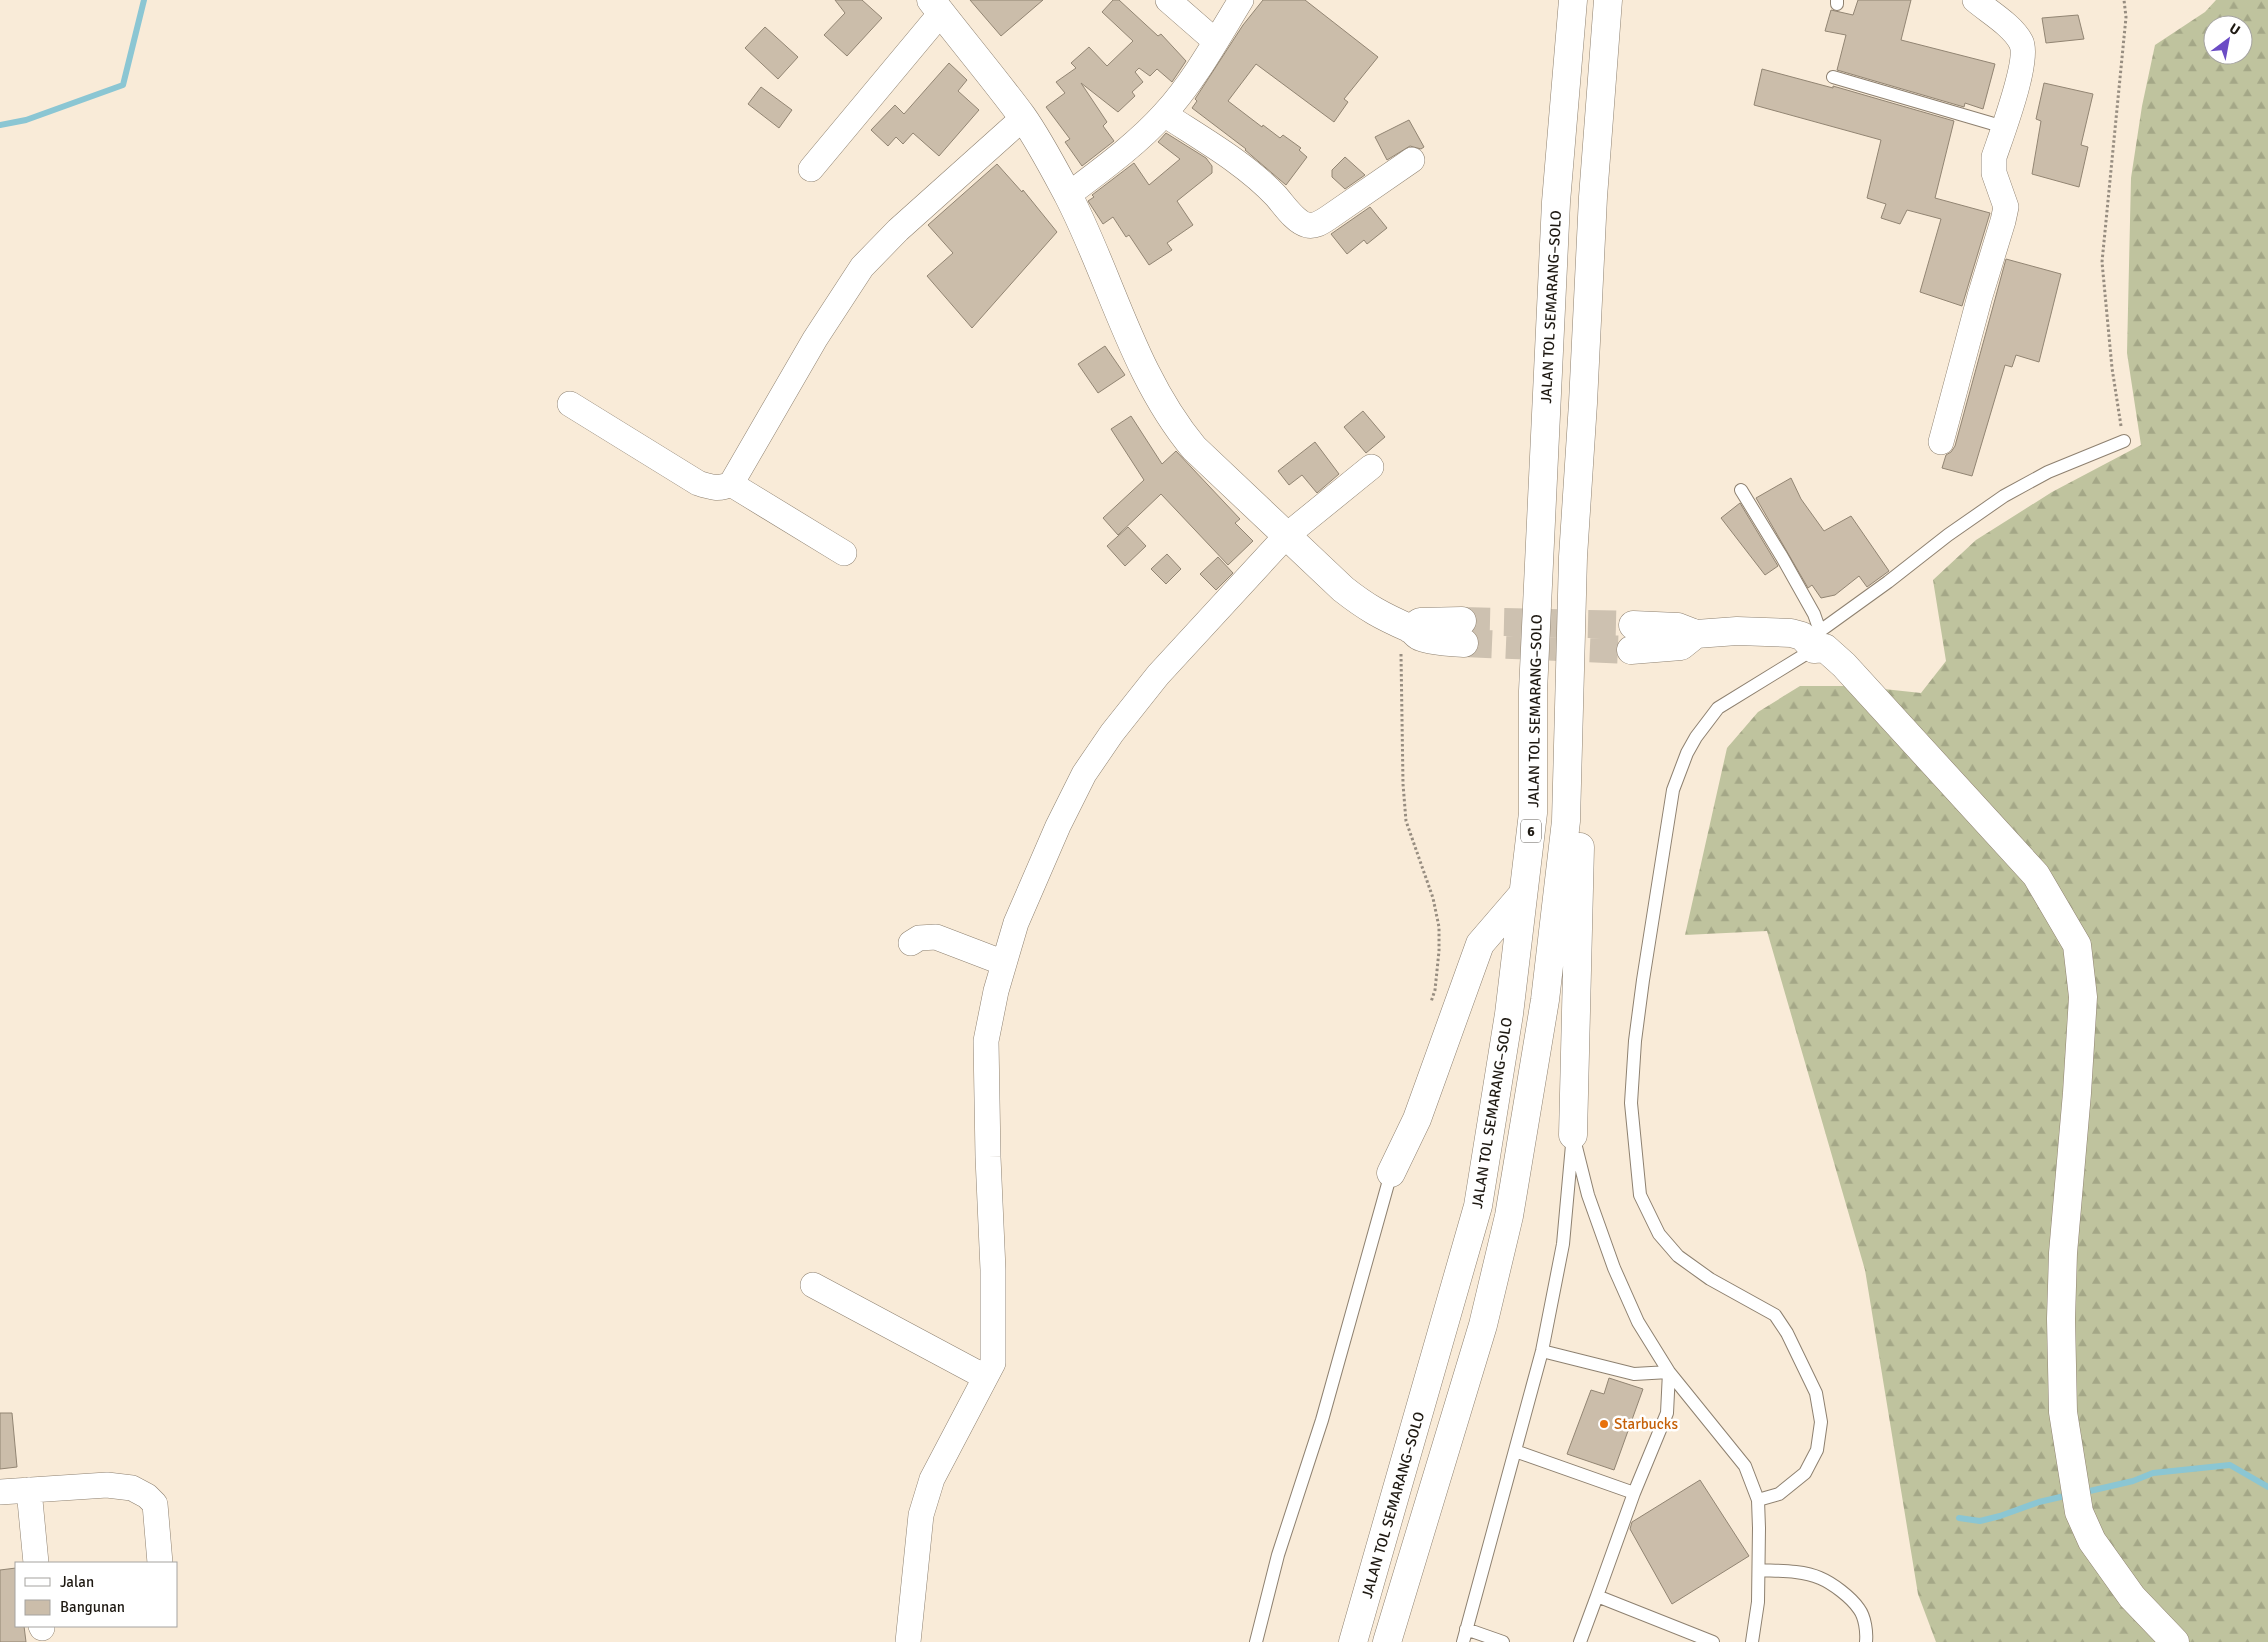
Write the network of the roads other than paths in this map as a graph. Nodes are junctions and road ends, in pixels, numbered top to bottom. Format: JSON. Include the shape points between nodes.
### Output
{"nodes":[{"id":1,"x":1168,"y":0,"type":"edge"},
{"id":2,"x":1241,"y":0,"type":"edge"},
{"id":3,"x":1573,"y":0,"type":"edge"},
{"id":4,"x":1608,"y":0,"type":"edge"},
{"id":5,"x":1975,"y":0,"type":"edge"},
{"id":6,"x":936,"y":6,"type":"edge"},
{"id":7,"x":1216,"y":41,"type":"junction"},
{"id":8,"x":1833,"y":77,"type":"dead end"},
{"id":9,"x":1164,"y":114,"type":"junction"},
{"id":10,"x":1023,"y":118,"type":"junction"},
{"id":11,"x":2004,"y":127,"type":"junction"},
{"id":12,"x":1412,"y":160,"type":"dead end"},
{"id":13,"x":811,"y":169,"type":"dead end"},
{"id":14,"x":1068,"y":195,"type":"junction"},
{"id":15,"x":570,"y":404,"type":"dead end"},
{"id":16,"x":2124,"y":441,"type":"road end"},
{"id":17,"x":1941,"y":442,"type":"dead end"},
{"id":18,"x":1371,"y":467,"type":"dead end"},
{"id":19,"x":731,"y":484,"type":"junction"},
{"id":20,"x":1741,"y":490,"type":"dead end"},
{"id":21,"x":1286,"y":536,"type":"junction"},
{"id":22,"x":844,"y":553,"type":"dead end"},
{"id":23,"x":1463,"y":632,"type":"tunnel mouth"},
{"id":24,"x":1632,"y":637,"type":"tunnel mouth"},
{"id":25,"x":1817,"y":640,"type":"junction"},
{"id":26,"x":1569,"y":729,"type":"junction"},
{"id":27,"x":1523,"y":894,"type":"junction"},
{"id":28,"x":911,"y":943,"type":"dead end"},
{"id":29,"x":1004,"y":963,"type":"junction"},
{"id":30,"x":1573,"y":1135,"type":"junction"},
{"id":31,"x":1392,"y":1173,"type":"joint"},
{"id":32,"x":813,"y":1285,"type":"dead end"},
{"id":33,"x":1542,"y":1351,"type":"junction"},
{"id":34,"x":1668,"y":1372,"type":"junction"},
{"id":35,"x":985,"y":1377,"type":"junction"},
{"id":36,"x":1515,"y":1451,"type":"junction"},
{"id":37,"x":29,"y":1490,"type":"junction"},
{"id":38,"x":0,"y":1492,"type":"edge"},
{"id":39,"x":1634,"y":1493,"type":"junction"},
{"id":40,"x":1758,"y":1500,"type":"junction"},
{"id":41,"x":36,"y":1562,"type":"edge"},
{"id":42,"x":160,"y":1562,"type":"edge"},
{"id":43,"x":1759,"y":1570,"type":"junction"},
{"id":44,"x":1597,"y":1596,"type":"junction"},
{"id":45,"x":1465,"y":1636,"type":"edge"},
{"id":46,"x":908,"y":1642,"type":"edge"},
{"id":47,"x":1256,"y":1642,"type":"edge"},
{"id":48,"x":1352,"y":1642,"type":"edge"},
{"id":49,"x":1387,"y":1642,"type":"edge"},
{"id":50,"x":1503,"y":1642,"type":"edge"},
{"id":51,"x":1580,"y":1642,"type":"edge"},
{"id":52,"x":1713,"y":1642,"type":"edge"},
{"id":53,"x":1752,"y":1642,"type":"edge"},
{"id":54,"x":1866,"y":1642,"type":"edge"},
{"id":55,"x":2175,"y":1642,"type":"edge"}],
"edges":[{"from":1,"to":7,"type":"street"},
{"from":2,"to":7,"type":"street"},
{"from":3,"to":27,"type":"main road","name":"JALAN TOL SEMARANG–SOLO","number":"6","via":[[1556,202],[1533,691],[1533,813]]},
{"from":4,"to":26,"type":"main road","via":[[1593,197],[1573,558]]},
{"from":5,"to":11,"type":"street","via":[[2021,42],[2023,62]]},
{"from":6,"to":10,"type":"main road"},
{"from":6,"to":13,"type":"street"},
{"from":7,"to":9,"type":"street"},
{"from":8,"to":11,"type":"lane"},
{"from":9,"to":12,"type":"street","via":[[1254,177],[1307,225],[1328,218]]},
{"from":9,"to":14,"type":"street","via":[[1122,153]]},
{"from":10,"to":14,"type":"main road"},
{"from":10,"to":19,"type":"street","via":[[898,230],[862,267],[823,326]]},
{"from":11,"to":17,"type":"street","via":[[1994,157],[1994,172],[2006,207]]},
{"from":14,"to":21,"type":"main road","via":[[1136,350],[1177,428]]},
{"from":15,"to":19,"type":"street","via":[[698,483],[722,488]]},
{"from":16,"to":25,"type":"lane","via":[[2048,472],[2004,496],[1948,534]]},
{"from":18,"to":21,"type":"street"},
{"from":19,"to":22,"type":"street"},
{"from":20,"to":25,"type":"lane","via":[[1814,614]]},
{"from":21,"to":23,"type":"main road","via":[[1360,603],[1406,627],[1420,622]]},
{"from":21,"to":29,"type":"street","via":[[1158,675],[1112,732],[1084,774],[1016,923]]},
{"from":24,"to":25,"type":"main road","via":[[1678,628],[1696,634],[1737,631],[1791,633]]},
{"from":25,"to":40,"type":"lane","via":[[1718,708],[1687,753],[1673,790],[1635,1041],[1631,1103],[1640,1195],[1659,1234],[1678,1256],[1710,1279],[1775,1315],[1816,1393],[1821,1422],[1817,1450],[1805,1473],[1779,1494]]},
{"from":25,"to":55,"type":"main road","via":[[1844,665],[2036,875],[2077,945],[2083,996],[2063,1253],[2063,1412],[2079,1512],[2092,1541],[2132,1597]]},
{"from":26,"to":30,"type":"main road","via":[[1581,813]]},
{"from":26,"to":49,"type":"main road","via":[[1566,821],[1559,890],[1545,1000],[1509,1216],[1483,1325]]},
{"from":27,"to":31,"type":"main road","via":[[1480,944],[1417,1120]]},
{"from":27,"to":48,"type":"main road","name":"JALAN TOL SEMARANG–SOLO","number":"6","via":[[1478,1206]]},
{"from":28,"to":29,"type":"street","via":[[920,938],[936,937]]},
{"from":29,"to":35,"type":"street","via":[[986,1041],[993,1363]]},
{"from":30,"to":33,"type":"lane","via":[[1563,1244]]},
{"from":30,"to":34,"type":"lane","via":[[1588,1194],[1614,1268],[1638,1322]]},
{"from":31,"to":47,"type":"lane","via":[[1322,1420],[1278,1555]]},
{"from":32,"to":35,"type":"street"},
{"from":33,"to":34,"type":"lane","via":[[1634,1374]]},
{"from":33,"to":36,"type":"lane"},
{"from":34,"to":39,"type":"lane","via":[[1667,1413]]},
{"from":34,"to":40,"type":"lane","via":[[1746,1466]]},
{"from":35,"to":46,"type":"street","via":[[932,1479],[921,1515]]},
{"from":36,"to":39,"type":"lane"},
{"from":36,"to":45,"type":"lane"},
{"from":37,"to":38,"type":"street"},
{"from":37,"to":41,"type":"street"},
{"from":37,"to":42,"type":"street","via":[[107,1485],[140,1491],[155,1504]]},
{"from":39,"to":44,"type":"lane"},
{"from":40,"to":43,"type":"lane"},
{"from":43,"to":53,"type":"lane"},
{"from":43,"to":54,"type":"lane","via":[[1819,1577],[1860,1609],[1867,1632]]},
{"from":44,"to":51,"type":"lane"},
{"from":44,"to":52,"type":"lane"},
{"from":45,"to":50,"type":"lane"}]}
